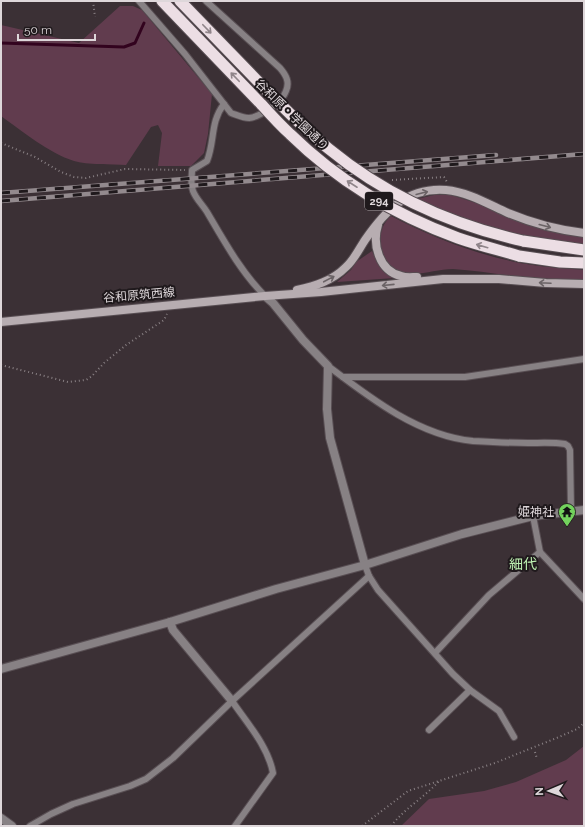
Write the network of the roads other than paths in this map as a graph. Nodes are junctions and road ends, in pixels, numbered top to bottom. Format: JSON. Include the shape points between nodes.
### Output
{"nodes":[{"id":1,"x":139,"y":1,"type":"edge"},
{"id":2,"x":162,"y":1,"type":"edge"},
{"id":3,"x":180,"y":1,"type":"edge"},
{"id":4,"x":206,"y":1,"type":"edge"},
{"id":5,"x":224,"y":104,"type":"junction"},
{"id":6,"x":380,"y":221,"type":"junction"},
{"id":7,"x":584,"y":233,"type":"edge"},
{"id":8,"x":584,"y":250,"type":"edge"},
{"id":9,"x":584,"y":263,"type":"edge"},
{"id":10,"x":443,"y":279,"type":"junction"},
{"id":11,"x":584,"y":284,"type":"edge"},
{"id":12,"x":279,"y":294,"type":"junction"},
{"id":13,"x":265,"y":296,"type":"junction"},
{"id":14,"x":1,"y":322,"type":"edge"},
{"id":15,"x":584,"y":359,"type":"edge"},
{"id":16,"x":328,"y":366,"type":"junction"},
{"id":17,"x":343,"y":378,"type":"junction"},
{"id":18,"x":584,"y":510,"type":"edge"},
{"id":19,"x":571,"y":511,"type":"junction"},
{"id":20,"x":533,"y":516,"type":"junction"},
{"id":21,"x":540,"y":552,"type":"junction"},
{"id":22,"x":364,"y":566,"type":"junction"},
{"id":23,"x":369,"y":576,"type":"junction"},
{"id":24,"x":584,"y":599,"type":"edge"},
{"id":25,"x":170,"y":622,"type":"junction"},
{"id":26,"x":435,"y":653,"type":"junction"},
{"id":27,"x":1,"y":669,"type":"edge"},
{"id":28,"x":470,"y":690,"type":"junction"},
{"id":29,"x":232,"y":700,"type":"junction"},
{"id":30,"x":430,"y":730,"type":"dead end"},
{"id":31,"x":514,"y":737,"type":"dead end"},
{"id":32,"x":1,"y":818,"type":"edge"},
{"id":33,"x":12,"y":826,"type":"edge"},
{"id":34,"x":30,"y":826,"type":"edge"},
{"id":35,"x":234,"y":826,"type":"edge"}],
"edges":[{"from":1,"to":5,"type":"lane"},
{"from":9,"to":2,"type":"highway","name":"谷和原・学園通り","number":"294","one_way":true,"bridge":true,"via":[[519,256],[482,246],[414,220],[371,196],[338,174],[289,134]]},
{"from":3,"to":8,"type":"highway","name":"谷和原・学園通り","number":"294","one_way":true,"bridge":true,"via":[[306,129],[330,150],[390,191],[418,206],[484,232]]},
{"from":4,"to":5,"type":"lane","via":[[280,68],[288,84],[284,95],[258,116],[243,118],[231,113]]},
{"from":5,"to":13,"type":"lane","via":[[214,122],[211,147],[206,161],[192,170],[192,185],[197,200],[230,251]]},
{"from":6,"to":7,"type":"main road","one_way":true,"via":[[400,201],[418,194],[445,190],[481,200],[543,226]]},
{"from":6,"to":10,"type":"main road","via":[[376,248],[389,270],[401,276]]},
{"from":12,"to":6,"type":"main road","one_way":true,"via":[[331,279],[352,261]]},
{"from":11,"to":10,"type":"main road","one_way":true},
{"from":10,"to":12,"type":"main road","one_way":true},
{"from":12,"to":13,"type":"main road","name":"谷和原筑西線"},
{"from":13,"to":14,"type":"main road","name":"谷和原筑西線"},
{"from":13,"to":16,"type":"street"},
{"from":15,"to":17,"type":"lane","via":[[465,377]]},
{"from":16,"to":17,"type":"lane"},
{"from":16,"to":22,"type":"street","via":[[327,409],[330,438]]},
{"from":17,"to":19,"type":"lane","via":[[396,413],[438,434],[477,441],[565,444],[570,450]]},
{"from":18,"to":19,"type":"street"},
{"from":19,"to":20,"type":"street"},
{"from":20,"to":21,"type":"lane"},
{"from":20,"to":22,"type":"street","via":[[462,534]]},
{"from":21,"to":24,"type":"lane"},
{"from":21,"to":26,"type":"lane","via":[[489,595]]},
{"from":22,"to":23,"type":"lane"},
{"from":22,"to":25,"type":"street","via":[[276,589]]},
{"from":23,"to":26,"type":"lane","via":[[378,590]]},
{"from":23,"to":29,"type":"lane"},
{"from":25,"to":27,"type":"street"},
{"from":25,"to":29,"type":"street","via":[[173,630]]},
{"from":26,"to":28,"type":"lane"},
{"from":28,"to":30,"type":"lane"},
{"from":28,"to":31,"type":"lane","via":[[499,711]]},
{"from":29,"to":34,"type":"lane","via":[[173,758],[146,779],[73,804]]},
{"from":29,"to":35,"type":"lane","via":[[259,740],[273,773]]},
{"from":32,"to":33,"type":"street"}]}
